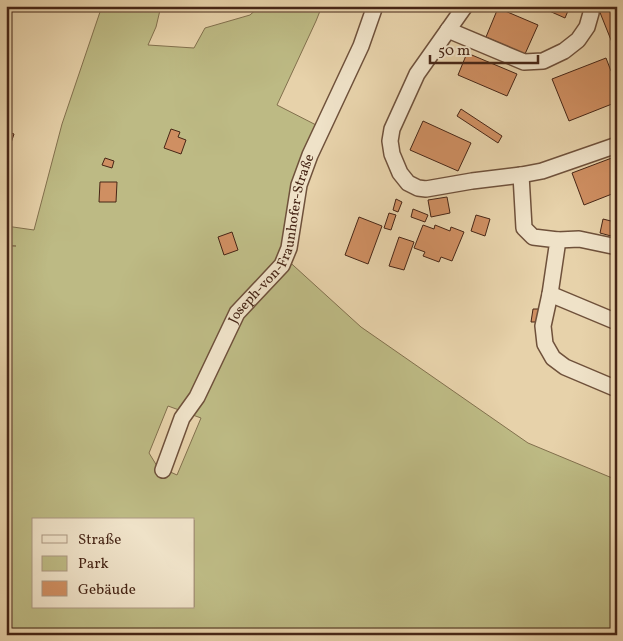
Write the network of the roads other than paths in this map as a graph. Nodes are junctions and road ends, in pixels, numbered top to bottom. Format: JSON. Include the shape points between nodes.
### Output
{"nodes":[{"id":1,"x":375,"y":6,"type":"edge"},
{"id":2,"x":465,"y":6,"type":"edge"},
{"id":3,"x":590,"y":6,"type":"edge"},
{"id":4,"x":448,"y":30,"type":"junction"},
{"id":5,"x":617,"y":145,"type":"edge"},
{"id":6,"x":521,"y":175,"type":"junction"},
{"id":7,"x":558,"y":240,"type":"junction"},
{"id":8,"x":617,"y":247,"type":"edge"},
{"id":9,"x":550,"y":294,"type":"junction"},
{"id":10,"x":617,"y":322,"type":"edge"},
{"id":11,"x":617,"y":389,"type":"edge"},
{"id":12,"x":163,"y":470,"type":"dead end"}],
"edges":[{"from":1,"to":12,"type":"street","name":"Joseph-von-Fraunhofer-Straße","via":[[361,46],[299,185],[286,257],[236,313],[197,397],[182,418]]},
{"from":2,"to":4,"type":"street"},
{"from":3,"to":4,"type":"street","via":[[587,27],[578,40],[543,61],[524,62]]},
{"from":4,"to":6,"type":"street","via":[[417,74],[392,129],[392,154],[400,173],[408,183],[426,189]]},
{"from":5,"to":6,"type":"street"},
{"from":6,"to":7,"type":"street","via":[[524,228],[533,237]]},
{"from":7,"to":8,"type":"street","via":[[579,239]]},
{"from":7,"to":9,"type":"street"},
{"from":9,"to":10,"type":"street"},
{"from":9,"to":11,"type":"street","via":[[543,326],[544,344],[552,358]]}]}
